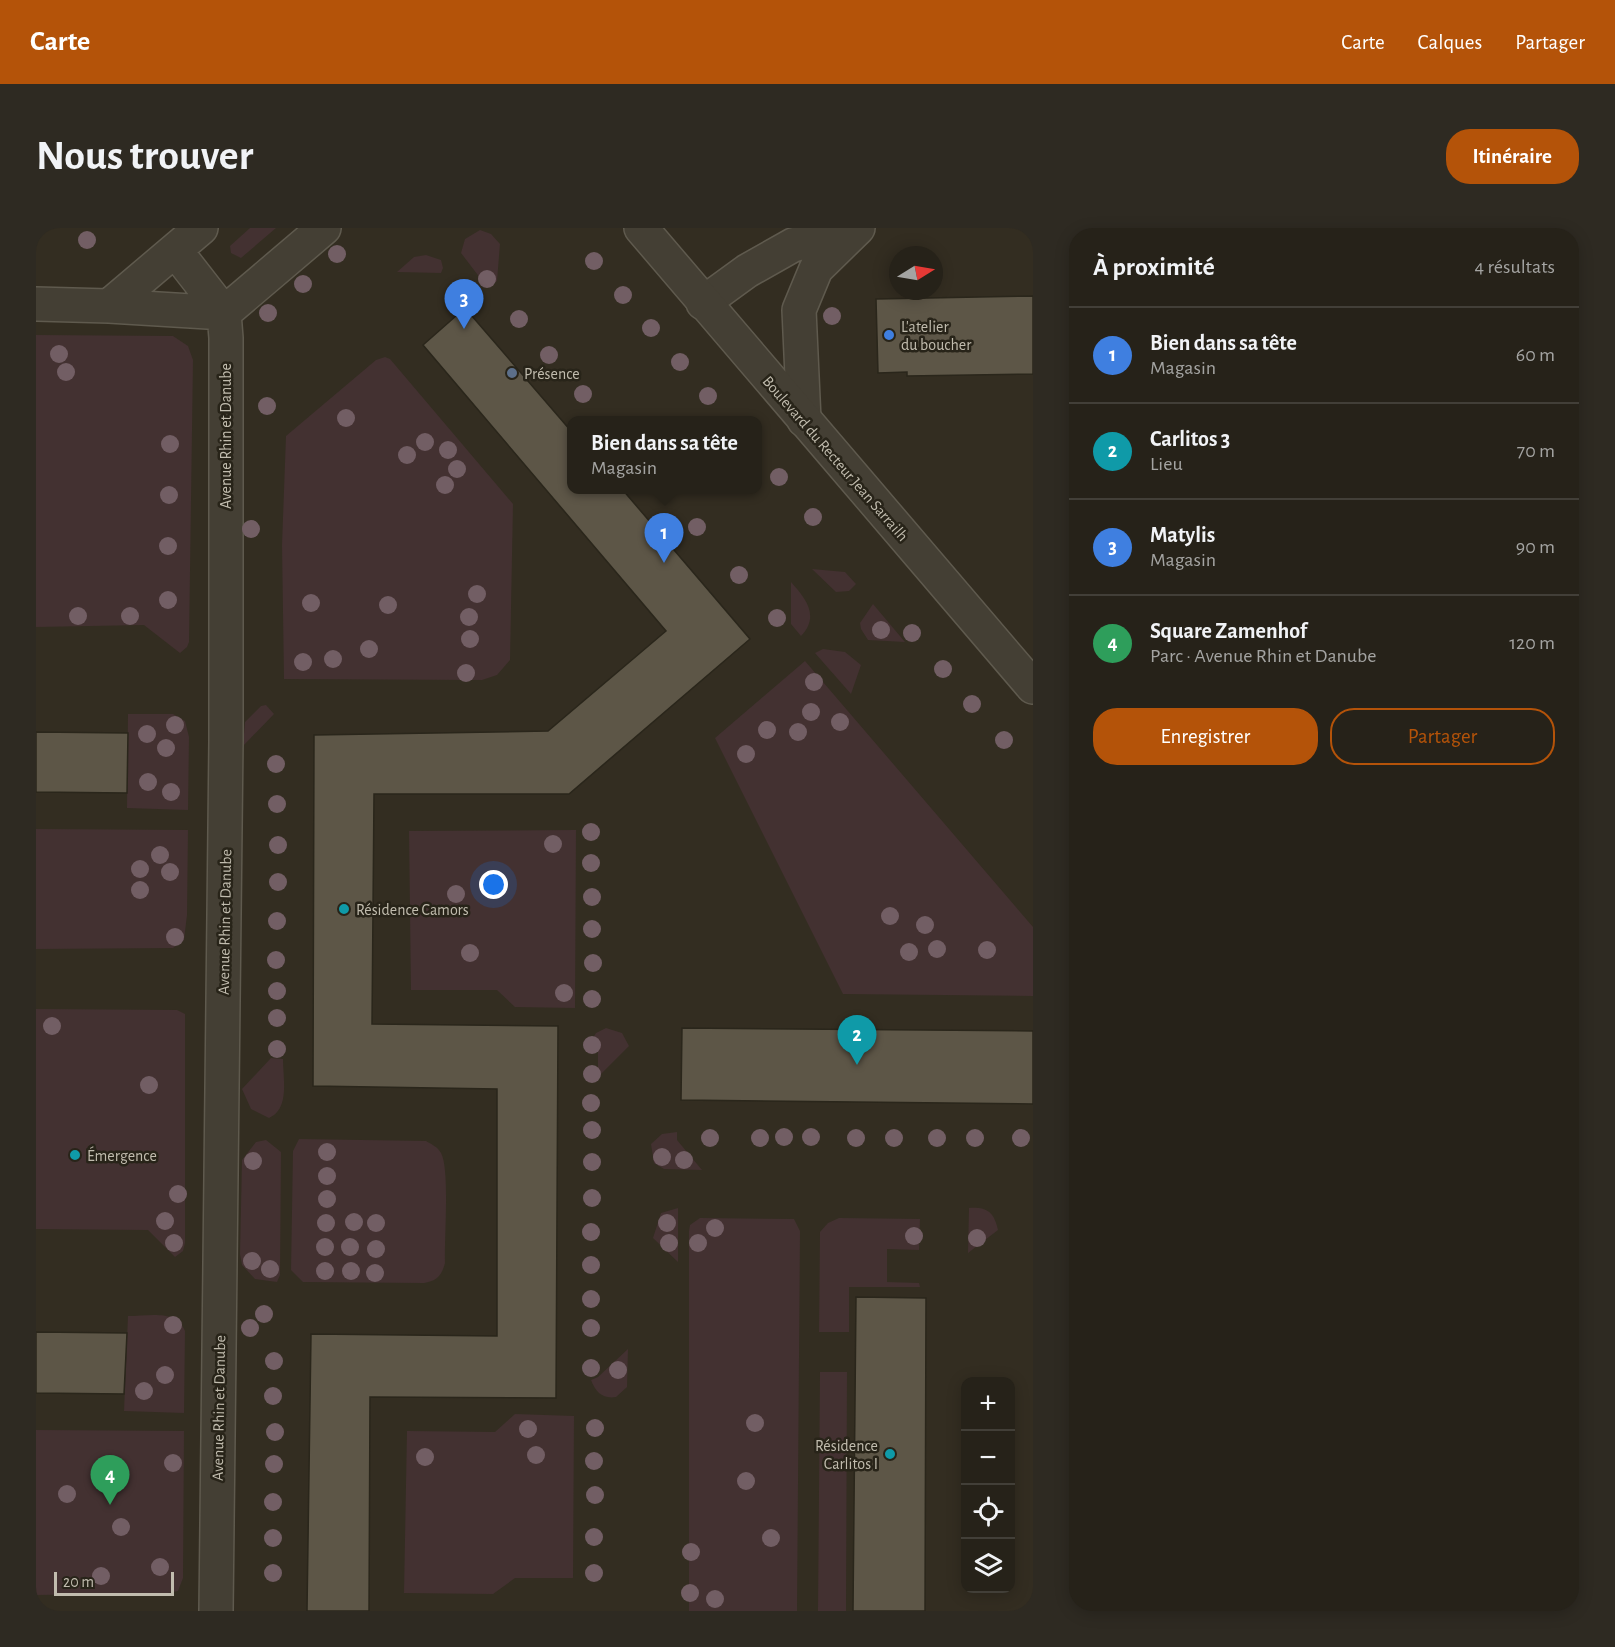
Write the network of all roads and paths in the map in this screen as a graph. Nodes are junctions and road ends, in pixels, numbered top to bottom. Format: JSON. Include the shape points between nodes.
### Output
{"nodes":[{"id":1,"x":201,"y":228,"type":"edge"},
{"id":2,"x":324,"y":228,"type":"edge"},
{"id":3,"x":646,"y":228,"type":"edge"},
{"id":4,"x":856,"y":228,"type":"edge"},
{"id":5,"x":175,"y":250,"type":"junction"},
{"id":6,"x":704,"y":303,"type":"junction"},
{"id":7,"x":36,"y":304,"type":"edge"},
{"id":8,"x":110,"y":306,"type":"junction"},
{"id":9,"x":224,"y":314,"type":"junction"},
{"id":10,"x":804,"y":420,"type":"junction"},
{"id":11,"x":1033,"y":687,"type":"edge"},
{"id":12,"x":216,"y":1611,"type":"edge"}],
"edges":[{"from":1,"to":5,"type":"street"},
{"from":2,"to":9,"type":"street"},
{"from":3,"to":6,"type":"street","name":"Boulevard du Recteur Jean Sarrailh"},
{"from":4,"to":6,"type":"street","via":[[793,245],[747,271]]},
{"from":4,"to":10,"type":"street","via":[[816,269],[800,310]]},
{"from":5,"to":8,"type":"street"},
{"from":5,"to":9,"type":"street"},
{"from":6,"to":10,"type":"street","name":"Boulevard du Recteur Jean Sarrailh"},
{"from":7,"to":8,"type":"street"},
{"from":8,"to":9,"type":"street"},
{"from":9,"to":12,"type":"street","name":"Avenue Rhin et Danube","via":[[226,741]]},
{"from":10,"to":11,"type":"street","name":"Boulevard du Recteur Jean Sarrailh"}]}
